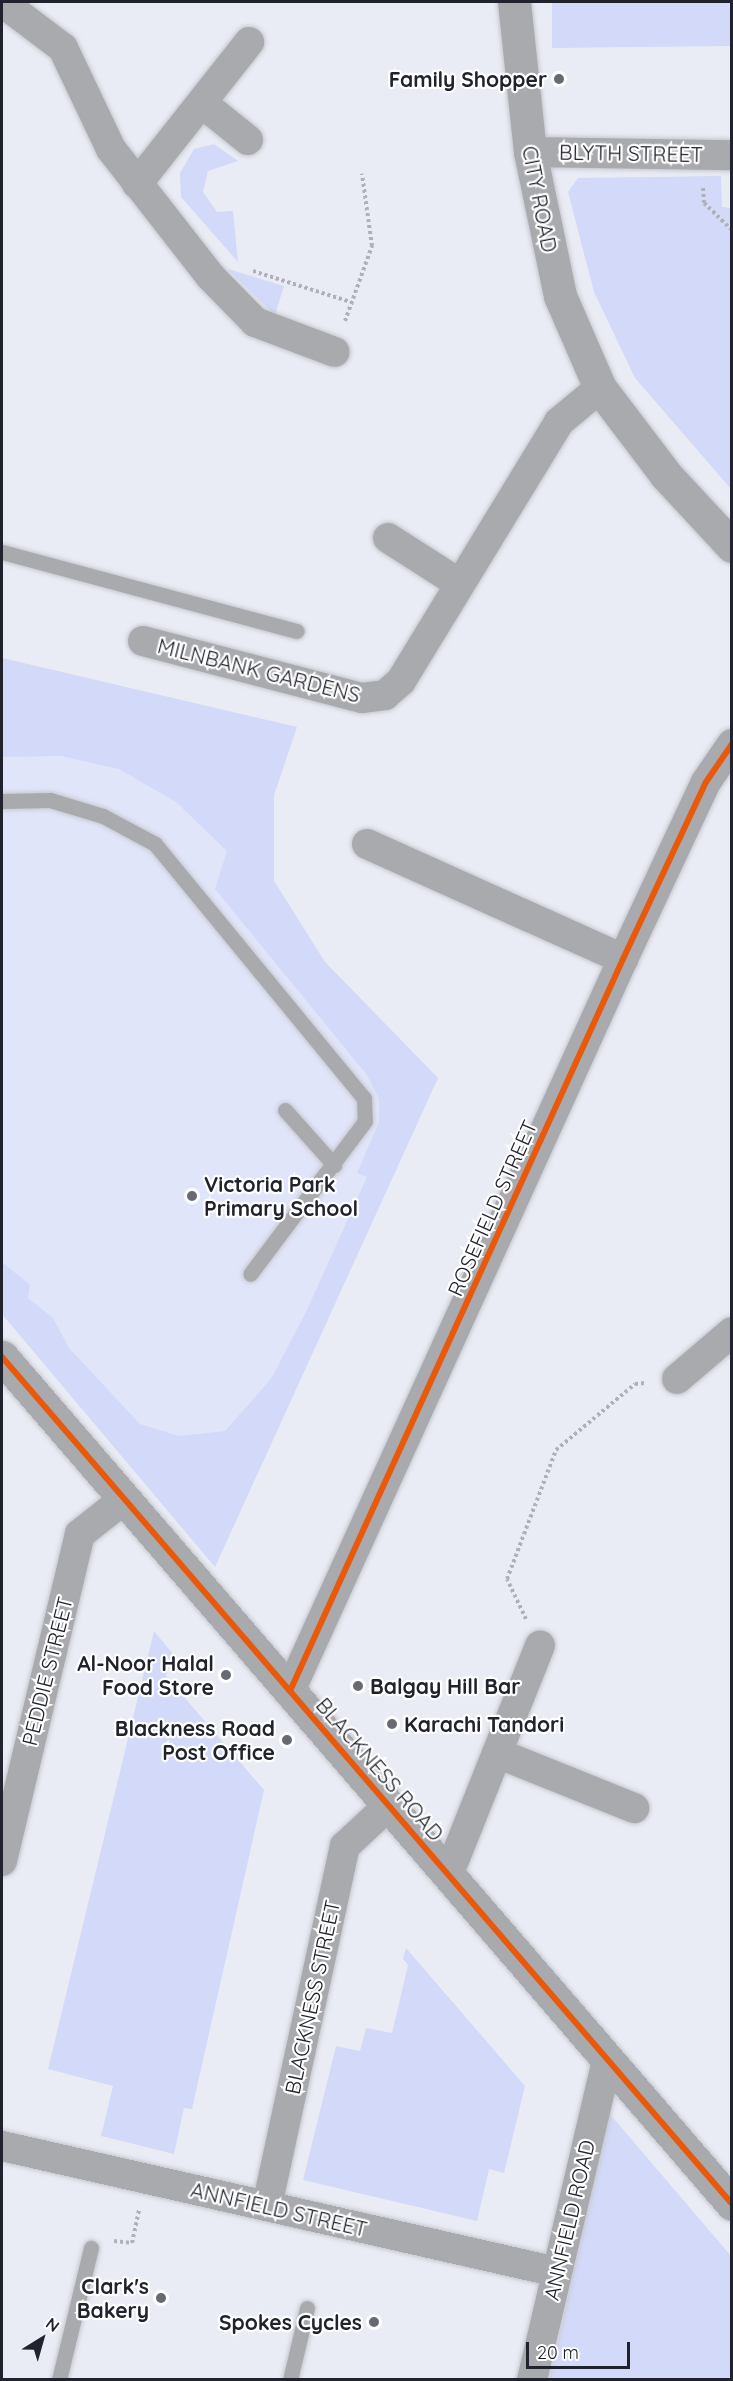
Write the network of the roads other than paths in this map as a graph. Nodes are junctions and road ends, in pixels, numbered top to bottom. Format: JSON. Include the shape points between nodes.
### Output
{"nodes":[{"id":1,"x":2,"y":2,"type":"edge"},
{"id":2,"x":514,"y":2,"type":"edge"},
{"id":3,"x":249,"y":42,"type":"dead end"},
{"id":4,"x":202,"y":103,"type":"junction"},
{"id":5,"x":248,"y":140,"type":"dead end"},
{"id":6,"x":530,"y":152,"type":"junction"},
{"id":7,"x":732,"y":155,"type":"edge"},
{"id":8,"x":137,"y":184,"type":"junction"},
{"id":9,"x":335,"y":352,"type":"road end"},
{"id":10,"x":600,"y":388,"type":"junction"},
{"id":11,"x":388,"y":538,"type":"dead end"},
{"id":12,"x":732,"y":546,"type":"edge"},
{"id":13,"x":2,"y":552,"type":"edge"},
{"id":14,"x":460,"y":584,"type":"junction"},
{"id":15,"x":297,"y":631,"type":"dead end"},
{"id":16,"x":143,"y":640,"type":"dead end"},
{"id":17,"x":732,"y":744,"type":"edge"},
{"id":18,"x":2,"y":801,"type":"edge"},
{"id":19,"x":367,"y":844,"type":"dead end"},
{"id":20,"x":623,"y":959,"type":"junction"},
{"id":21,"x":285,"y":1110,"type":"dead end"},
{"id":22,"x":334,"y":1165,"type":"junction"},
{"id":23,"x":250,"y":1274,"type":"dead end"},
{"id":24,"x":727,"y":1345,"type":"edge"},
{"id":25,"x":2,"y":1357,"type":"edge"},
{"id":26,"x":677,"y":1379,"type":"road end"},
{"id":27,"x":123,"y":1500,"type":"junction"},
{"id":28,"x":540,"y":1646,"type":"road end"},
{"id":29,"x":290,"y":1691,"type":"junction"},
{"id":30,"x":497,"y":1753,"type":"junction"},
{"id":31,"x":388,"y":1806,"type":"junction"},
{"id":32,"x":634,"y":1808,"type":"dead end"},
{"id":33,"x":2,"y":1861,"type":"edge"},
{"id":34,"x":448,"y":1873,"type":"junction"},
{"id":35,"x":607,"y":2060,"type":"junction"},
{"id":36,"x":2,"y":2146,"type":"edge"},
{"id":37,"x":732,"y":2204,"type":"edge"},
{"id":38,"x":267,"y":2206,"type":"junction"},
{"id":39,"x":91,"y":2248,"type":"dead end"},
{"id":40,"x":557,"y":2272,"type":"junction"},
{"id":41,"x":307,"y":2308,"type":"dead end"},
{"id":42,"x":59,"y":2379,"type":"edge"},
{"id":43,"x":290,"y":2379,"type":"edge"},
{"id":44,"x":532,"y":2379,"type":"edge"}],
"edges":[{"from":1,"to":8,"type":"street","via":[[63,48],[111,149]]},
{"from":2,"to":6,"type":"street","name":"CITY ROAD"},
{"from":3,"to":4,"type":"street"},
{"from":4,"to":5,"type":"street"},
{"from":4,"to":8,"type":"street"},
{"from":6,"to":7,"type":"street","name":"BLYTH STREET"},
{"from":6,"to":10,"type":"street","name":"CITY ROAD","via":[[560,296]]},
{"from":8,"to":9,"type":"street","via":[[211,277],[255,322]]},
{"from":10,"to":12,"type":"street","name":"CITY ROAD","via":[[666,475]]},
{"from":10,"to":14,"type":"street","name":"MILNBANK GARDENS","via":[[559,422]]},
{"from":11,"to":14,"type":"street"},
{"from":13,"to":15,"type":"lane"},
{"from":14,"to":16,"type":"street","name":"MILNBANK GARDENS","via":[[401,681],[385,695],[362,698]]},
{"from":17,"to":20,"type":"street","name":"ROSEFIELD STREET","via":[[706,782]]},
{"from":18,"to":22,"type":"lane","via":[[50,800],[103,816],[155,844],[364,1098],[365,1121]]},
{"from":19,"to":20,"type":"street"},
{"from":20,"to":29,"type":"street","name":"ROSEFIELD STREET"},
{"from":21,"to":22,"type":"lane"},
{"from":22,"to":23,"type":"lane"},
{"from":24,"to":26,"type":"street"},
{"from":25,"to":27,"type":"street","name":"BLACKNESS ROAD"},
{"from":27,"to":29,"type":"street","name":"BLACKNESS ROAD"},
{"from":27,"to":33,"type":"street","name":"PEDDIE STREET","via":[[80,1533]]},
{"from":28,"to":30,"type":"street"},
{"from":29,"to":31,"type":"street","name":"BLACKNESS ROAD"},
{"from":30,"to":32,"type":"street"},
{"from":30,"to":34,"type":"street"},
{"from":31,"to":34,"type":"street","name":"BLACKNESS ROAD"},
{"from":31,"to":38,"type":"street","name":"BLACKNESS STREET","via":[[345,1846]]},
{"from":34,"to":35,"type":"street","name":"BLACKNESS ROAD"},
{"from":35,"to":37,"type":"street","name":"BLACKNESS ROAD"},
{"from":35,"to":40,"type":"street","name":"ANNFIELD ROAD"},
{"from":36,"to":38,"type":"street","name":"ANNFIELD STREET"},
{"from":38,"to":40,"type":"street","name":"ANNFIELD STREET"},
{"from":39,"to":42,"type":"lane"},
{"from":40,"to":44,"type":"street","name":"ANNFIELD ROAD"},
{"from":41,"to":43,"type":"lane"}]}
